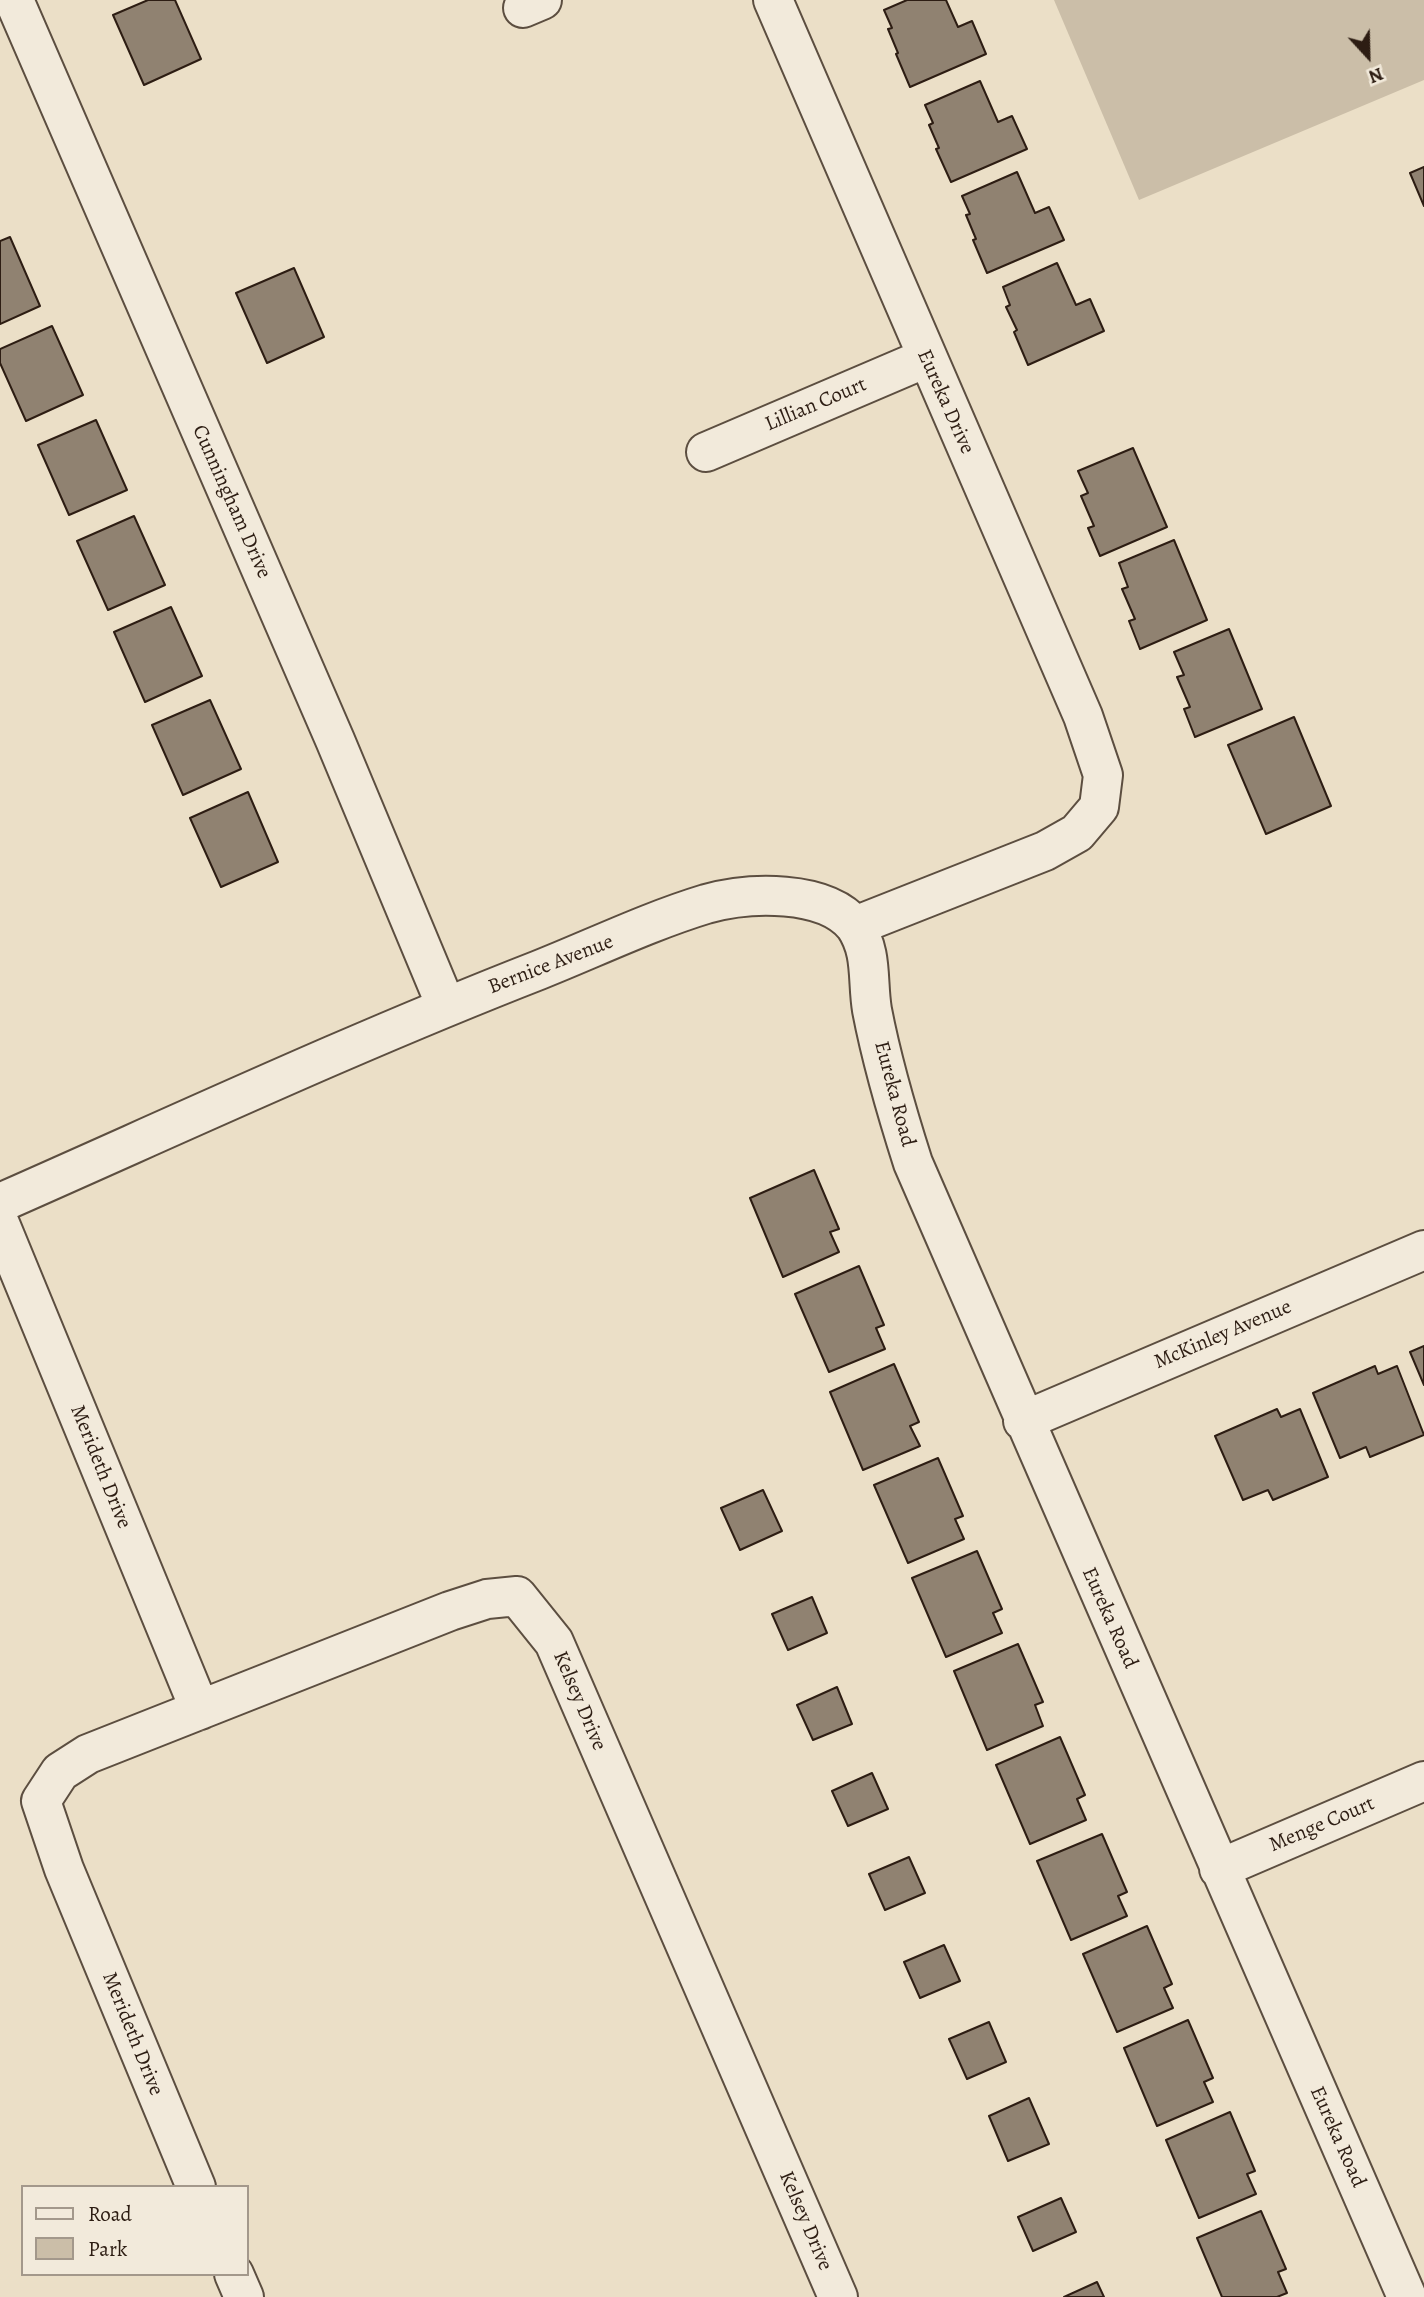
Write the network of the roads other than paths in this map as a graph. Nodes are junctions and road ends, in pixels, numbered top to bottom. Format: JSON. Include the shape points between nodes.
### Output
{"nodes":[{"id":1,"x":13,"y":0,"type":"edge"},
{"id":2,"x":773,"y":0,"type":"edge"},
{"id":3,"x":926,"y":358,"type":"junction"},
{"id":4,"x":706,"y":452,"type":"dead end"},
{"id":5,"x":855,"y":926,"type":"junction"},
{"id":6,"x":446,"y":1006,"type":"junction"},
{"id":7,"x":0,"y":1203,"type":"edge"},
{"id":8,"x":0,"y":1224,"type":"edge"},
{"id":9,"x":1424,"y":1250,"type":"edge"},
{"id":10,"x":1023,"y":1421,"type":"junction"},
{"id":11,"x":200,"y":1710,"type":"junction"},
{"id":12,"x":1424,"y":1781,"type":"edge"},
{"id":13,"x":41,"y":1801,"type":"joint"},
{"id":14,"x":1219,"y":1869,"type":"junction"},
{"id":15,"x":195,"y":2185,"type":"edge"},
{"id":16,"x":235,"y":2276,"type":"edge"},
{"id":17,"x":244,"y":2297,"type":"edge"},
{"id":18,"x":838,"y":2297,"type":"edge"},
{"id":19,"x":1407,"y":2297,"type":"edge"}],
"edges":[{"from":1,"to":6,"type":"street","name":"Cunningham Drive"},
{"from":2,"to":3,"type":"street","name":"Eureka Drive"},
{"from":3,"to":4,"type":"street","name":"Lillian Court"},
{"from":3,"to":5,"type":"street","name":"Eureka Drive","via":[[1083,716],[1102,775],[1099,807],[1077,834],[1045,851]]},
{"from":5,"to":6,"type":"street","name":"Bernice Avenue","via":[[844,912],[772,895],[708,904]]},
{"from":5,"to":10,"type":"street","name":"Eureka Road","via":[[865,941],[872,1007],[912,1163]]},
{"from":6,"to":7,"type":"street","name":"Bernice Avenue"},
{"from":8,"to":11,"type":"street","name":"Merideth Drive"},
{"from":9,"to":10,"type":"street","name":"McKinley Avenue"},
{"from":10,"to":14,"type":"street","name":"Eureka Road"},
{"from":11,"to":13,"type":"street","name":"Kelsey Drive","via":[[88,1754],[60,1772]]},
{"from":11,"to":18,"type":"street","name":"Kelsey Drive","via":[[450,1611],[517,1595],[554,1642]]},
{"from":12,"to":14,"type":"street","name":"Menge Court"},
{"from":13,"to":15,"type":"street","name":"Merideth Drive","via":[[64,1869]]},
{"from":14,"to":19,"type":"street","name":"Eureka Road"},
{"from":16,"to":17,"type":"street"}]}
